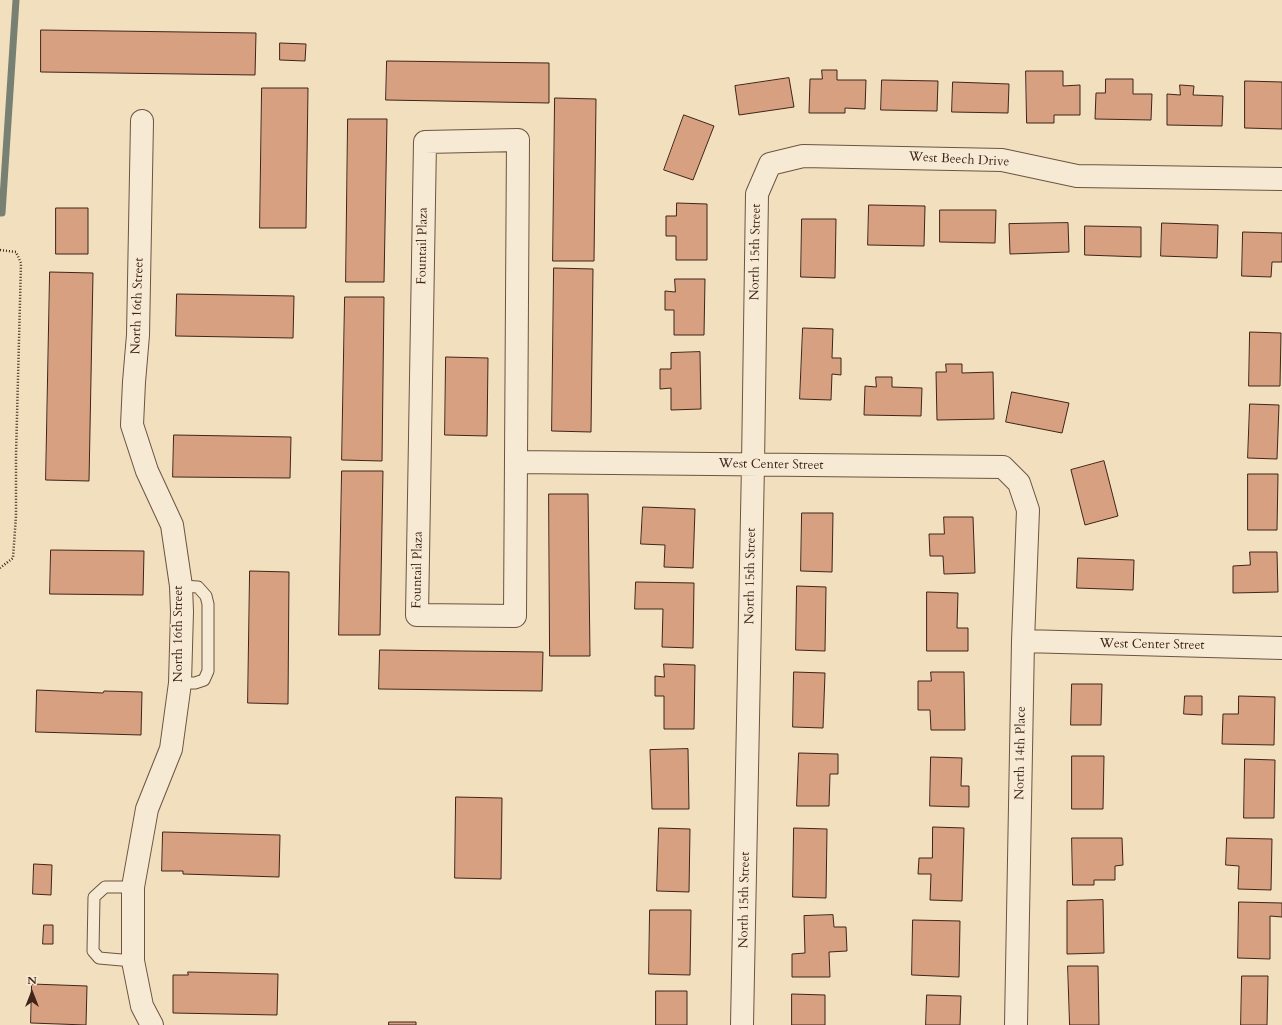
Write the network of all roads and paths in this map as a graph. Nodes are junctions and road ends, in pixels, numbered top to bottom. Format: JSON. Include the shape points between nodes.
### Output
{"nodes":[{"id":1,"x":142,"y":121,"type":"dead end"},
{"id":2,"x":803,"y":156,"type":"joint"},
{"id":3,"x":1282,"y":180,"type":"edge"},
{"id":4,"x":0,"y":250,"type":"edge"},
{"id":5,"x":516,"y":462,"type":"junction"},
{"id":6,"x":753,"y":464,"type":"junction"},
{"id":7,"x":1019,"y":483,"type":"joint"},
{"id":8,"x":0,"y":568,"type":"edge"},
{"id":9,"x":1023,"y":641,"type":"junction"},
{"id":10,"x":1282,"y":648,"type":"edge"},
{"id":11,"x":133,"y":887,"type":"junction"},
{"id":12,"x":132,"y":961,"type":"junction"},
{"id":13,"x":152,"y":1025,"type":"edge"},
{"id":14,"x":742,"y":1025,"type":"edge"},
{"id":15,"x":1016,"y":1025,"type":"edge"}],
"edges":[{"from":1,"to":11,"type":"street","name":"North 16th Street","via":[[138,335],[132,425],[147,471],[172,524],[182,612],[180,683],[171,749],[147,809]]},
{"from":2,"to":3,"type":"street","name":"West Beech Drive","via":[[1002,160],[1077,176]]},
{"from":2,"to":6,"type":"street","name":"North 15th Street","via":[[770,164],[756,194]]},
{"from":4,"to":8,"type":"path","via":[[16,252],[21,263],[16,516],[13,558]]},
{"from":5,"to":5,"type":"street","name":"Fountail Plaza","via":[[515,616],[417,615],[424,142],[518,140]]},
{"from":5,"to":6,"type":"street","name":"West Center Street"},
{"from":6,"to":7,"type":"street","name":"West Center Street","via":[[1003,467]]},
{"from":6,"to":14,"type":"street","name":"North 15th Street"},
{"from":7,"to":9,"type":"street","name":"North 14th Place","via":[[1028,510]]},
{"from":9,"to":10,"type":"street","name":"West Center Street"},
{"from":9,"to":15,"type":"street","name":"North 14th Place"},
{"from":11,"to":12,"type":"street","name":"North 16th Street"},
{"from":11,"to":12,"type":"lane","via":[[105,887],[94,897],[92,940],[92,951],[99,958]]},
{"from":12,"to":13,"type":"street","name":"North 16th Street","via":[[142,1006]]}]}
